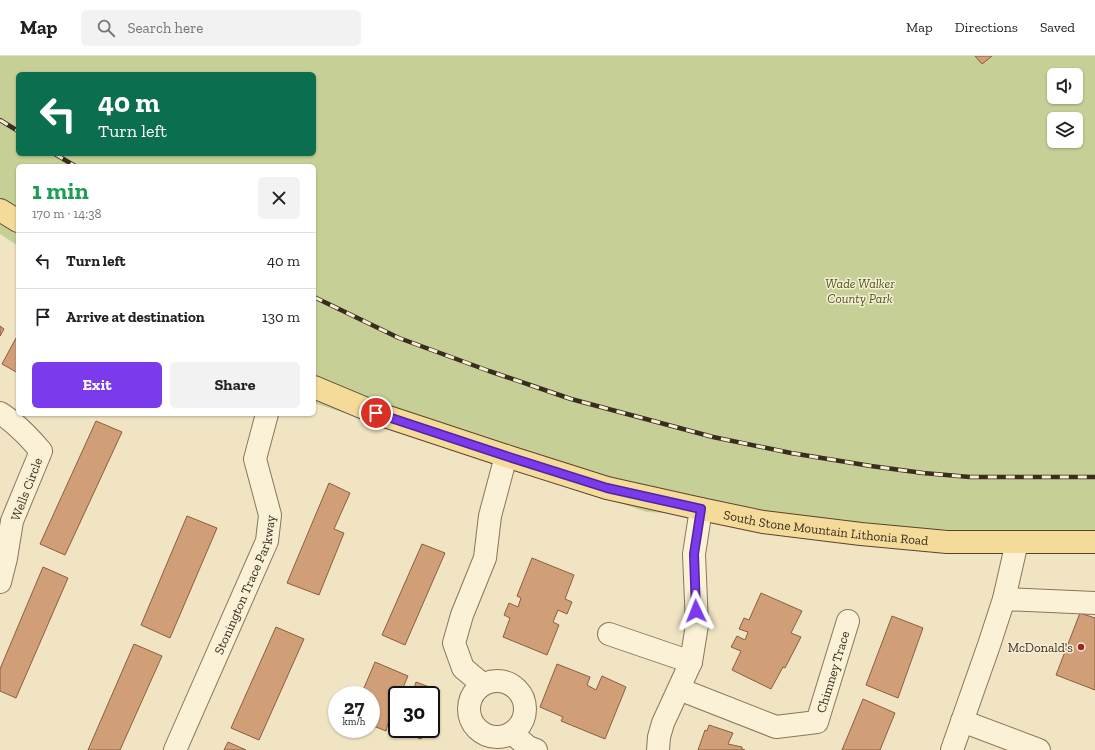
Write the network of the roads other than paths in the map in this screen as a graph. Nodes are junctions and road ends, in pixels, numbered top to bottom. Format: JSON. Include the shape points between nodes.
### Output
{"nodes":[{"id":1,"x":0,"y":210,"type":"edge"},
{"id":2,"x":16,"y":220,"type":"edge"},
{"id":3,"x":316,"y":388,"type":"edge"},
{"id":4,"x":0,"y":413,"type":"edge"},
{"id":5,"x":266,"y":416,"type":"edge"},
{"id":6,"x":506,"y":456,"type":"junction"},
{"id":7,"x":701,"y":509,"type":"junction"},
{"id":8,"x":1017,"y":542,"type":"junction"},
{"id":9,"x":1095,"y":542,"type":"edge"},
{"id":10,"x":0,"y":582,"type":"edge"},
{"id":11,"x":1004,"y":599,"type":"junction"},
{"id":12,"x":1095,"y":602,"type":"edge"},
{"id":13,"x":848,"y":621,"type":"dead end"},
{"id":14,"x":609,"y":634,"type":"dead end"},
{"id":15,"x":691,"y":662,"type":"junction"},
{"id":16,"x":482,"y":684,"type":"junction"},
{"id":17,"x":679,"y":689,"type":"junction"},
{"id":18,"x":962,"y":721,"type":"junction"},
{"id":19,"x":512,"y":733,"type":"junction"},
{"id":20,"x":175,"y":750,"type":"edge"},
{"id":21,"x":536,"y":750,"type":"edge"},
{"id":22,"x":658,"y":750,"type":"edge"},
{"id":23,"x":952,"y":750,"type":"edge"},
{"id":24,"x":1039,"y":750,"type":"edge"}],
"edges":[{"from":1,"to":2,"type":"main road"},
{"from":3,"to":6,"type":"main road","name":"South Stone Mountain Lithonia Road","via":[[376,413]]},
{"from":4,"to":10,"type":"street","name":"Wells Circle","via":[[40,451],[12,521]]},
{"from":5,"to":20,"type":"street","name":"Stonington Trace Parkway","via":[[255,459],[270,514],[267,541]]},
{"from":6,"to":7,"type":"main road","name":"South Stone Mountain Lithonia Road","via":[[607,488]]},
{"from":6,"to":16,"type":"street","via":[[490,516],[485,558],[462,615],[454,643],[463,668]]},
{"from":7,"to":8,"type":"main road","name":"South Stone Mountain Lithonia Road","via":[[763,522],[861,534],[947,542]]},
{"from":7,"to":15,"type":"street","via":[[694,554],[696,625]]},
{"from":8,"to":9,"type":"main road","name":"South Stone Mountain Lithonia Road"},
{"from":8,"to":11,"type":"street"},
{"from":11,"to":12,"type":"street"},
{"from":11,"to":18,"type":"street"},
{"from":13,"to":17,"type":"street","name":"Chimney Trace","via":[[817,722],[776,727]]},
{"from":14,"to":15,"type":"street"},
{"from":15,"to":17,"type":"street"},
{"from":16,"to":19,"type":"street","via":[[470,700],[469,710],[476,728],[492,737]]},
{"from":16,"to":19,"type":"street","via":[[500,680],[508,682],[522,694],[525,702],[524,716],[519,728]]},
{"from":17,"to":22,"type":"street","via":[[663,723]]},
{"from":18,"to":23,"type":"street"},
{"from":18,"to":24,"type":"street"},
{"from":19,"to":21,"type":"street","via":[[528,747]]}]}
